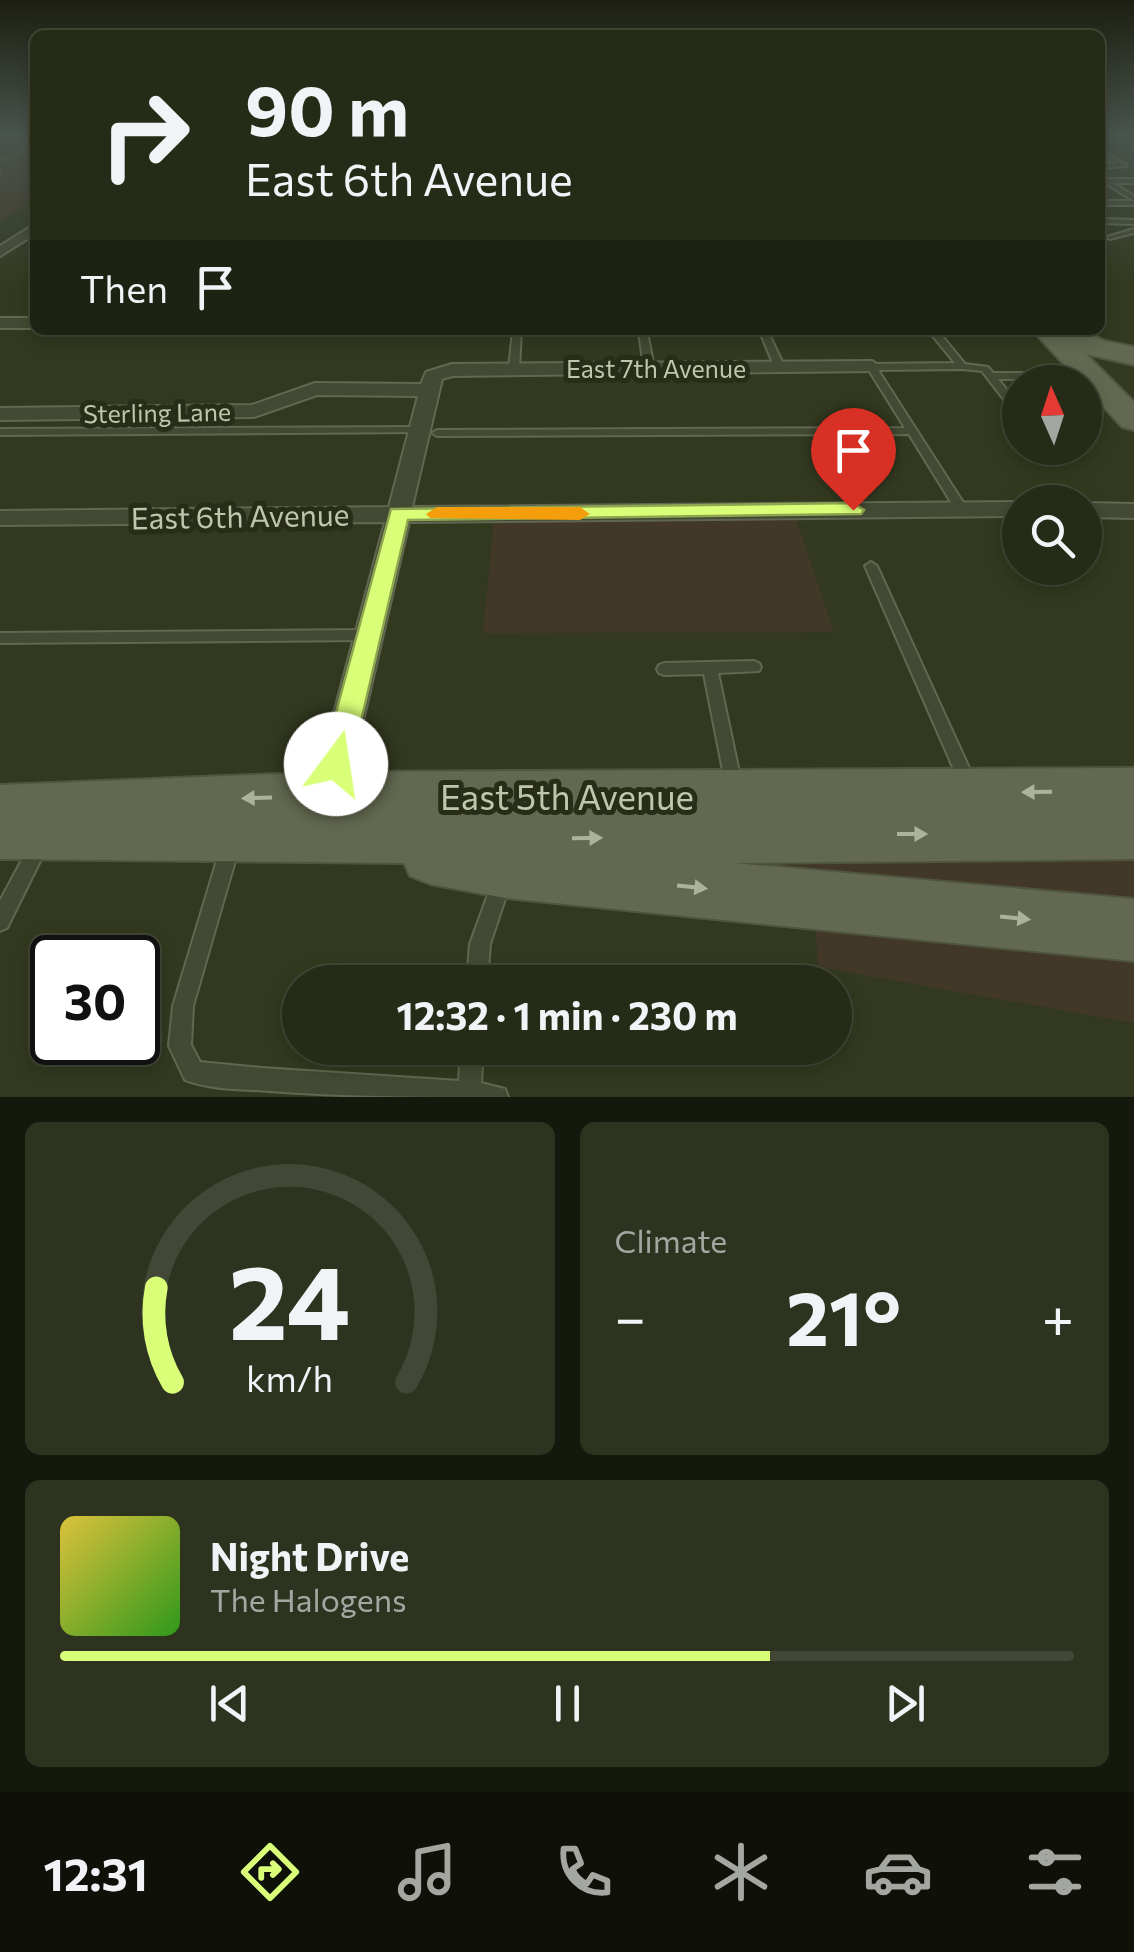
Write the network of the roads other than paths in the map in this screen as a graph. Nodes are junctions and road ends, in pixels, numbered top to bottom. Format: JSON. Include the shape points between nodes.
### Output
{"nodes":[{"id":1,"x":1112,"y":185,"type":"edge"},
{"id":2,"x":1105,"y":201,"type":"edge"},
{"id":3,"x":1134,"y":201,"type":"edge"},
{"id":4,"x":1105,"y":222,"type":"edge"},
{"id":5,"x":1134,"y":222,"type":"edge"},
{"id":6,"x":1134,"y":231,"type":"edge"},
{"id":7,"x":30,"y":233,"type":"edge"},
{"id":8,"x":1110,"y":237,"type":"dead end"},
{"id":9,"x":0,"y":252,"type":"edge"},
{"id":10,"x":30,"y":323,"type":"edge"},
{"id":11,"x":0,"y":324,"type":"edge"},
{"id":12,"x":517,"y":335,"type":"edge"},
{"id":13,"x":643,"y":335,"type":"edge"},
{"id":14,"x":765,"y":335,"type":"edge"},
{"id":15,"x":936,"y":335,"type":"edge"},
{"id":16,"x":1094,"y":354,"type":"edge"},
{"id":17,"x":962,"y":366,"type":"junction"},
{"id":18,"x":872,"y":367,"type":"junction"},
{"id":19,"x":649,"y":368,"type":"junction"},
{"id":20,"x":780,"y":368,"type":"junction"},
{"id":21,"x":514,"y":369,"type":"junction"},
{"id":22,"x":991,"y":376,"type":"junction"},
{"id":23,"x":1002,"y":376,"type":"edge"},
{"id":24,"x":435,"y":381,"type":"junction"},
{"id":25,"x":1002,"y":390,"type":"edge"},
{"id":26,"x":1134,"y":396,"type":"edge"},
{"id":27,"x":0,"y":414,"type":"edge"},
{"id":28,"x":1134,"y":420,"type":"edge"},
{"id":29,"x":429,"y":431,"type":"junction"},
{"id":30,"x":912,"y":431,"type":"junction"},
{"id":31,"x":0,"y":432,"type":"edge"},
{"id":32,"x":960,"y":507,"type":"junction"},
{"id":33,"x":1002,"y":508,"type":"edge"},
{"id":34,"x":1102,"y":510,"type":"edge"},
{"id":35,"x":1134,"y":510,"type":"edge"},
{"id":36,"x":399,"y":514,"type":"junction"},
{"id":37,"x":0,"y":518,"type":"edge"},
{"id":38,"x":871,"y":566,"type":"dead end"},
{"id":39,"x":369,"y":635,"type":"junction"},
{"id":40,"x":0,"y":638,"type":"edge"},
{"id":41,"x":754,"y":667,"type":"dead end"},
{"id":42,"x":710,"y":668,"type":"junction"},
{"id":43,"x":664,"y":669,"type":"dead end"},
{"id":44,"x":1134,"y":791,"type":"edge"},
{"id":45,"x":736,"y":794,"type":"junction"},
{"id":46,"x":982,"y":813,"type":"junction"},
{"id":47,"x":323,"y":816,"type":"junction"},
{"id":48,"x":26,"y":820,"type":"edge"},
{"id":49,"x":1134,"y":833,"type":"edge"},
{"id":50,"x":234,"y":836,"type":"junction"},
{"id":51,"x":506,"y":870,"type":"junction"},
{"id":52,"x":0,"y":921,"type":"edge"},
{"id":53,"x":1134,"y":930,"type":"edge"},
{"id":54,"x":478,"y":965,"type":"edge"},
{"id":55,"x":471,"y":1065,"type":"edge"},
{"id":56,"x":469,"y":1095,"type":"edge"},
{"id":57,"x":498,"y":1097,"type":"edge"}],
"edges":[{"from":1,"to":3,"type":"lane"},
{"from":2,"to":3,"type":"lane"},
{"from":4,"to":5,"type":"lane"},
{"from":6,"to":8,"type":"lane"},
{"from":7,"to":9,"type":"street"},
{"from":10,"to":11,"type":"street"},
{"from":12,"to":21,"type":"lane"},
{"from":13,"to":19,"type":"lane"},
{"from":14,"to":20,"type":"lane"},
{"from":15,"to":17,"type":"lane"},
{"from":16,"to":26,"type":"main road"},
{"from":16,"to":28,"type":"main road"},
{"from":17,"to":18,"type":"lane"},
{"from":17,"to":22,"type":"lane","via":[[985,368]]},
{"from":18,"to":20,"type":"street","name":"East 7th Avenue"},
{"from":18,"to":30,"type":"lane"},
{"from":19,"to":20,"type":"street","name":"East 7th Avenue"},
{"from":19,"to":21,"type":"street","name":"East 7th Avenue"},
{"from":21,"to":24,"type":"street","name":"East 7th Avenue"},
{"from":22,"to":23,"type":"lane"},
{"from":22,"to":25,"type":"lane"},
{"from":24,"to":27,"type":"street","name":"Sterling Lane","via":[[315,389],[254,412]]},
{"from":24,"to":29,"type":"street"},
{"from":29,"to":30,"type":"lane"},
{"from":29,"to":31,"type":"lane"},
{"from":29,"to":36,"type":"street"},
{"from":30,"to":32,"type":"lane"},
{"from":32,"to":33,"type":"street","name":"East 6th Avenue"},
{"from":32,"to":36,"type":"street","name":"East 6th Avenue"},
{"from":34,"to":35,"type":"street"},
{"from":36,"to":37,"type":"street","name":"East 6th Avenue"},
{"from":36,"to":39,"type":"street"},
{"from":38,"to":46,"type":"lane"},
{"from":39,"to":40,"type":"lane"},
{"from":39,"to":47,"type":"street"},
{"from":41,"to":42,"type":"lane"},
{"from":42,"to":43,"type":"lane"},
{"from":42,"to":45,"type":"lane"},
{"from":44,"to":46,"type":"main road","name":"East 5th Avenue","one_way":true},
{"from":45,"to":46,"type":"main road","name":"East 5th Avenue"},
{"from":45,"to":47,"type":"main road","name":"East 5th Avenue"},
{"from":47,"to":46,"type":"main road","name":"East 5th Avenue","one_way":true,"via":[[546,838]]},
{"from":46,"to":49,"type":"main road","name":"East 5th Avenue"},
{"from":47,"to":48,"type":"main road","name":"East 5th Avenue","one_way":true},
{"from":47,"to":50,"type":"main road","name":"East 5th Avenue"},
{"from":47,"to":51,"type":"main road"},
{"from":48,"to":50,"type":"main road","name":"East 5th Avenue"},
{"from":48,"to":52,"type":"lane"},
{"from":50,"to":56,"type":"lane","via":[[184,1006],[180,1046],[193,1072]]},
{"from":51,"to":53,"type":"main road","one_way":true},
{"from":51,"to":54,"type":"lane"},
{"from":55,"to":56,"type":"lane"},
{"from":56,"to":57,"type":"lane"}]}
